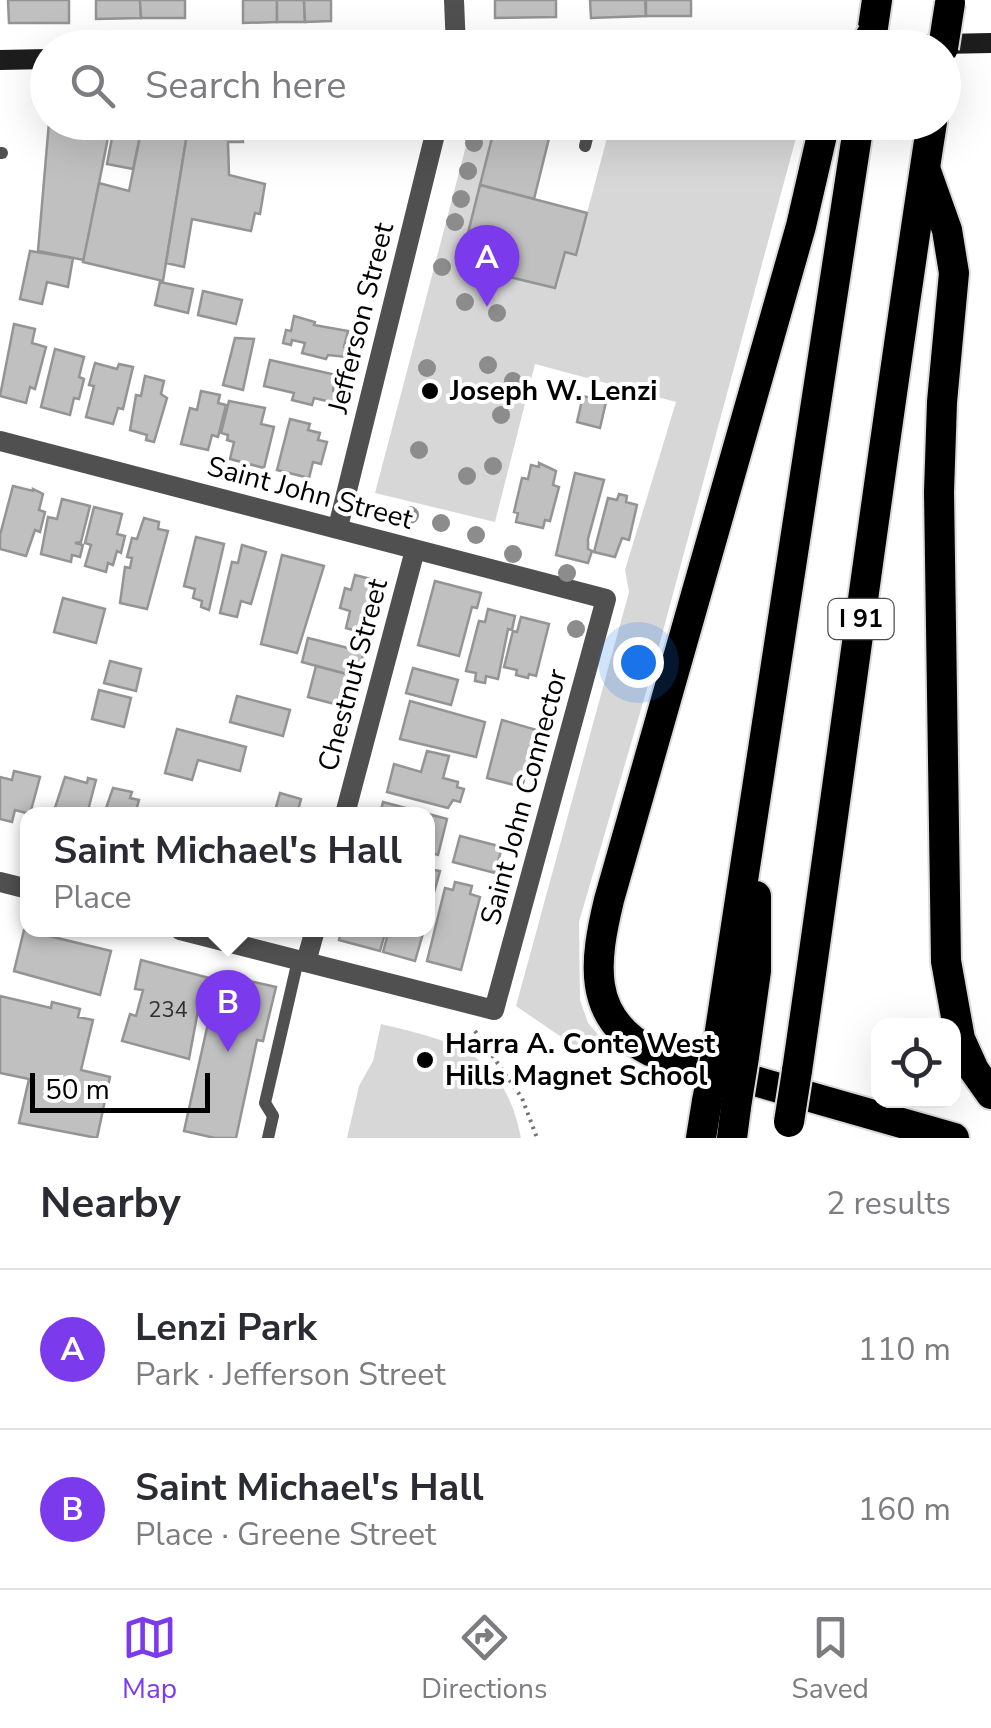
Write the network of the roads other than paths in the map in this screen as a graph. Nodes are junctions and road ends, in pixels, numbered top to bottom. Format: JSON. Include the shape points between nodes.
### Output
{"nodes":[{"id":1,"x":454,"y":0,"type":"edge"},
{"id":2,"x":950,"y":1,"type":"edge"},
{"id":3,"x":877,"y":2,"type":"edge"},
{"id":4,"x":455,"y":30,"type":"edge"},
{"id":5,"x":871,"y":30,"type":"edge"},
{"id":6,"x":946,"y":30,"type":"edge"},
{"id":7,"x":991,"y":42,"type":"edge"},
{"id":8,"x":961,"y":43,"type":"edge"},
{"id":9,"x":30,"y":59,"type":"edge"},
{"id":10,"x":0,"y":60,"type":"edge"},
{"id":11,"x":434,"y":140,"type":"edge"},
{"id":12,"x":587,"y":140,"type":"edge"},
{"id":13,"x":821,"y":140,"type":"edge"},
{"id":14,"x":856,"y":140,"type":"edge"},
{"id":15,"x":929,"y":140,"type":"edge"},
{"id":16,"x":586,"y":146,"type":"dead end"},
{"id":17,"x":925,"y":168,"type":"junction"},
{"id":18,"x":0,"y":441,"type":"edge"},
{"id":19,"x":338,"y":527,"type":"junction"},
{"id":20,"x":415,"y":550,"type":"junction"},
{"id":21,"x":606,"y":599,"type":"joint"},
{"id":22,"x":347,"y":807,"type":"edge"},
{"id":23,"x":208,"y":937,"type":"edge"},
{"id":24,"x":312,"y":937,"type":"edge"},
{"id":25,"x":302,"y":961,"type":"junction"},
{"id":26,"x":991,"y":1094,"type":"edge"},
{"id":27,"x":722,"y":1104,"type":"junction"},
{"id":28,"x":788,"y":1130,"type":"edge"},
{"id":29,"x":268,"y":1138,"type":"edge"},
{"id":30,"x":701,"y":1138,"type":"edge"},
{"id":31,"x":732,"y":1138,"type":"edge"},
{"id":32,"x":954,"y":1138,"type":"edge"}],
"edges":[{"from":1,"to":4,"type":"street"},
{"from":2,"to":6,"type":"highway","bridge":true},
{"from":3,"to":5,"type":"highway"},
{"from":7,"to":8,"type":"main road"},
{"from":9,"to":10,"type":"main road"},
{"from":11,"to":19,"type":"street","name":"Jefferson Street"},
{"from":12,"to":16,"type":"lane"},
{"from":13,"to":32,"type":"highway","via":[[609,900],[599,986],[617,1024],[650,1051]]},
{"from":14,"to":27,"type":"highway","bridge":true,"via":[[756,798],[756,971]]},
{"from":15,"to":17,"type":"highway","number":"I 91"},
{"from":17,"to":26,"type":"highway","via":[[954,273],[939,492],[946,961],[960,1039]]},
{"from":17,"to":28,"type":"highway","number":"I 91","bridge":true},
{"from":18,"to":19,"type":"street","name":"Saint John Street"},
{"from":19,"to":20,"type":"street","name":"Saint John Street"},
{"from":20,"to":21,"type":"street","name":"Saint John Street"},
{"from":20,"to":22,"type":"street","name":"Chestnut Street"},
{"from":21,"to":25,"type":"street","name":"Saint John Connector","via":[[494,1010]]},
{"from":23,"to":25,"type":"street"},
{"from":24,"to":25,"type":"street"},
{"from":25,"to":29,"type":"lane","via":[[265,1102],[273,1116]]},
{"from":27,"to":30,"type":"highway"},
{"from":27,"to":31,"type":"highway"}]}
